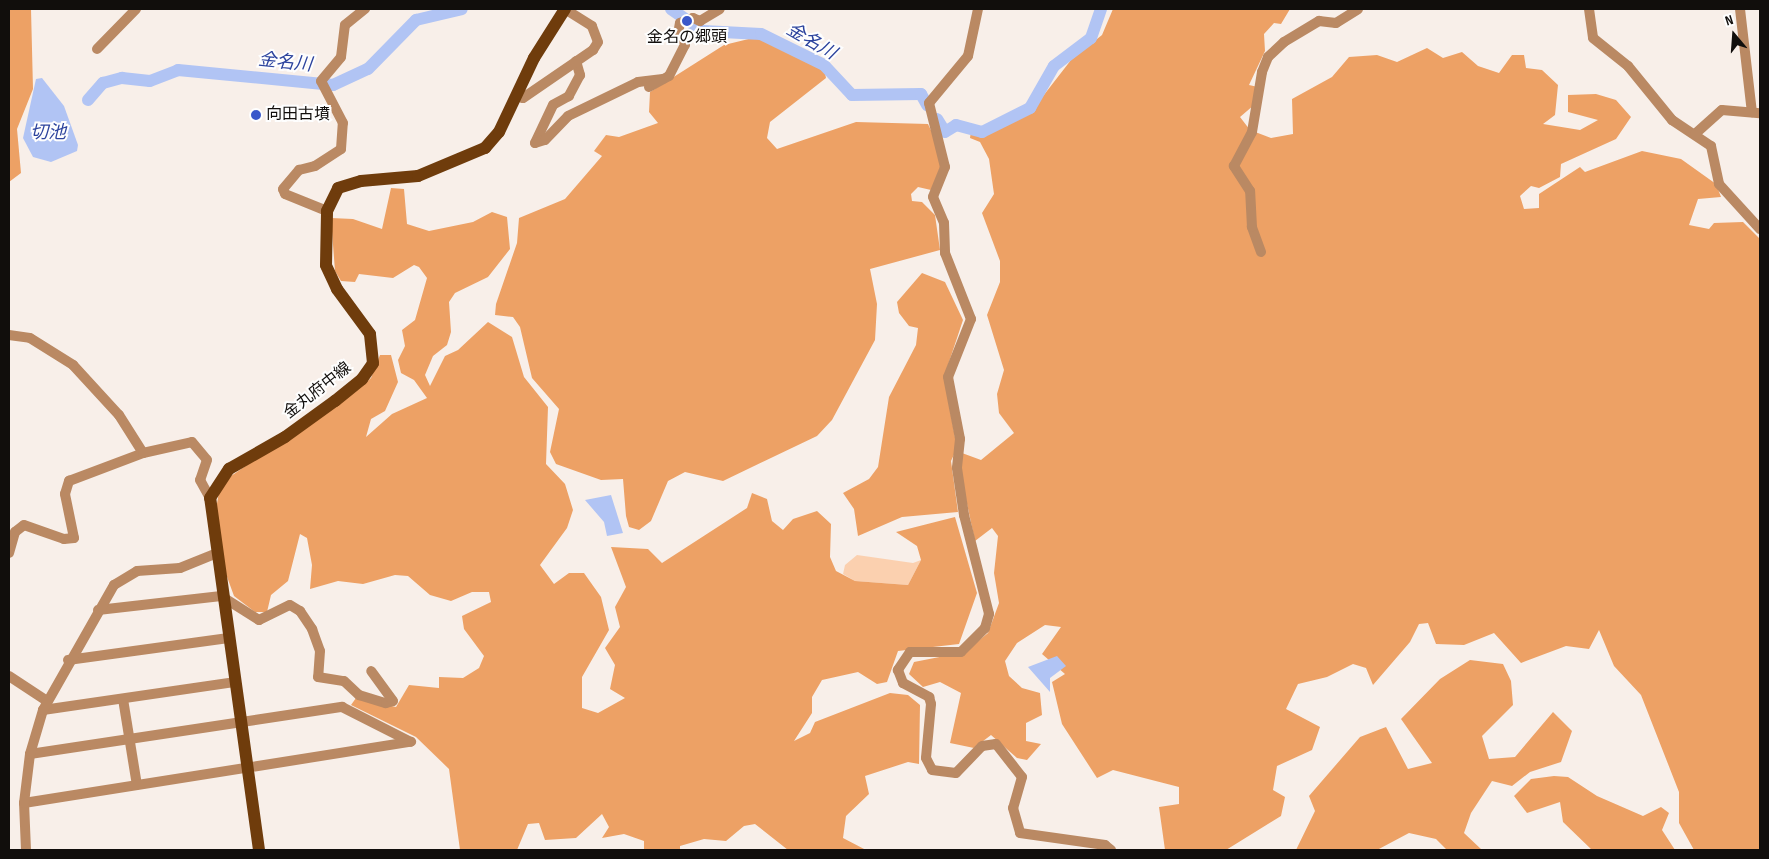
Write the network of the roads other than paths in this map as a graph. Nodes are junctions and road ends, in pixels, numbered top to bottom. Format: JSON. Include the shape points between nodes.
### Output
{"nodes":[{"id":1,"x":136,"y":9,"type":"edge"},
{"id":2,"x":366,"y":9,"type":"edge"},
{"id":3,"x":565,"y":9,"type":"edge"},
{"id":4,"x":720,"y":9,"type":"edge"},
{"id":5,"x":978,"y":9,"type":"edge"},
{"id":6,"x":1358,"y":9,"type":"edge"},
{"id":7,"x":1589,"y":9,"type":"edge"},
{"id":8,"x":1740,"y":9,"type":"edge"},
{"id":9,"x":97,"y":49,"type":"dead end"},
{"id":10,"x":576,"y":62,"type":"junction"},
{"id":11,"x":663,"y":79,"type":"junction"},
{"id":12,"x":649,"y":87,"type":"dead end"},
{"id":13,"x":516,"y":96,"type":"junction"},
{"id":14,"x":1756,"y":113,"type":"edge"},
{"id":15,"x":1695,"y":134,"type":"junction"},
{"id":16,"x":327,"y":212,"type":"junction"},
{"id":17,"x":1760,"y":229,"type":"edge"},
{"id":18,"x":1260,"y":252,"type":"dead end"},
{"id":19,"x":9,"y":334,"type":"edge"},
{"id":20,"x":143,"y":453,"type":"junction"},
{"id":21,"x":210,"y":498,"type":"junction"},
{"id":22,"x":9,"y":554,"type":"edge"},
{"id":23,"x":214,"y":554,"type":"junction"},
{"id":24,"x":221,"y":596,"type":"junction"},
{"id":25,"x":98,"y":610,"type":"junction"},
{"id":26,"x":228,"y":638,"type":"junction"},
{"id":27,"x":68,"y":660,"type":"junction"},
{"id":28,"x":371,"y":671,"type":"dead end"},
{"id":29,"x":9,"y":676,"type":"edge"},
{"id":30,"x":234,"y":682,"type":"junction"},
{"id":31,"x":124,"y":699,"type":"junction"},
{"id":32,"x":45,"y":706,"type":"junction"},
{"id":33,"x":240,"y":724,"type":"junction"},
{"id":34,"x":130,"y":739,"type":"junction"},
{"id":35,"x":30,"y":754,"type":"junction"},
{"id":36,"x":247,"y":768,"type":"junction"},
{"id":37,"x":137,"y":785,"type":"junction"},
{"id":38,"x":24,"y":803,"type":"junction"},
{"id":39,"x":26,"y":850,"type":"edge"},
{"id":40,"x":259,"y":850,"type":"edge"},
{"id":41,"x":1111,"y":850,"type":"edge"}],
"edges":[{"from":1,"to":9,"type":"street"},
{"from":2,"to":16,"type":"street","via":[[345,25],[341,57],[321,84],[343,123],[341,149],[315,166],[299,170],[283,189],[284,194]]},
{"from":3,"to":10,"type":"street","via":[[598,34],[593,50]]},
{"from":3,"to":13,"type":"main road","name":"金丸府中線"},
{"from":4,"to":11,"type":"street","via":[[700,21],[693,18],[680,24],[678,34],[685,45]]},
{"from":5,"to":41,"type":"street","via":[[968,56],[930,103],[946,167],[933,197],[944,223],[945,253],[971,319],[948,377],[960,438],[957,468],[964,515],[989,614],[985,628],[961,652],[910,652],[898,670],[903,683],[929,697],[926,758],[932,770],[956,773],[982,746],[996,744],[1022,777],[1013,808],[1020,833],[1105,845]]},
{"from":6,"to":18,"type":"street","via":[[1336,24],[1319,21],[1284,42],[1268,57],[1262,72],[1252,132],[1234,166],[1250,191],[1252,227]]},
{"from":7,"to":15,"type":"street","via":[[1593,38],[1628,66],[1672,120]]},
{"from":8,"to":14,"type":"street"},
{"from":10,"to":11,"type":"street","via":[[580,74],[573,89],[553,105],[535,143],[545,140],[568,116],[638,82]]},
{"from":10,"to":13,"type":"street","via":[[523,98]]},
{"from":11,"to":12,"type":"street"},
{"from":13,"to":16,"type":"main road","name":"金丸府中線","via":[[485,148],[418,176],[348,183],[338,188]]},
{"from":14,"to":15,"type":"street","via":[[1722,110]]},
{"from":15,"to":17,"type":"street","via":[[1711,146],[1719,184],[1728,198]]},
{"from":16,"to":21,"type":"main road","name":"金丸府中線","via":[[326,265],[336,289],[370,334],[373,362],[362,379],[335,401],[285,437],[229,469]]},
{"from":19,"to":20,"type":"street","via":[[30,338],[73,365],[119,415]]},
{"from":20,"to":21,"type":"street","via":[[192,442],[207,460],[200,480]]},
{"from":20,"to":22,"type":"street","via":[[69,481],[66,494],[74,538],[64,539],[24,525],[15,532]]},
{"from":21,"to":23,"type":"main road"},
{"from":23,"to":24,"type":"main road"},
{"from":23,"to":25,"type":"street","via":[[180,568],[137,571],[124,577]]},
{"from":24,"to":25,"type":"street"},
{"from":24,"to":26,"type":"main road"},
{"from":24,"to":28,"type":"street","via":[[259,620],[290,605],[300,610],[320,651],[318,677],[344,681],[359,695],[386,703],[393,701]]},
{"from":25,"to":27,"type":"street"},
{"from":26,"to":27,"type":"street"},
{"from":26,"to":30,"type":"main road"},
{"from":27,"to":32,"type":"street"},
{"from":29,"to":32,"type":"street"},
{"from":30,"to":31,"type":"street"},
{"from":30,"to":33,"type":"main road"},
{"from":31,"to":32,"type":"street"},
{"from":31,"to":34,"type":"street"},
{"from":32,"to":35,"type":"street"},
{"from":33,"to":34,"type":"street"},
{"from":33,"to":36,"type":"main road"},
{"from":33,"to":36,"type":"street","via":[[342,707],[411,742]]},
{"from":34,"to":35,"type":"street"},
{"from":34,"to":37,"type":"street"},
{"from":35,"to":38,"type":"street"},
{"from":36,"to":37,"type":"street"},
{"from":36,"to":40,"type":"main road"},
{"from":37,"to":38,"type":"street"},
{"from":38,"to":39,"type":"street"}]}
